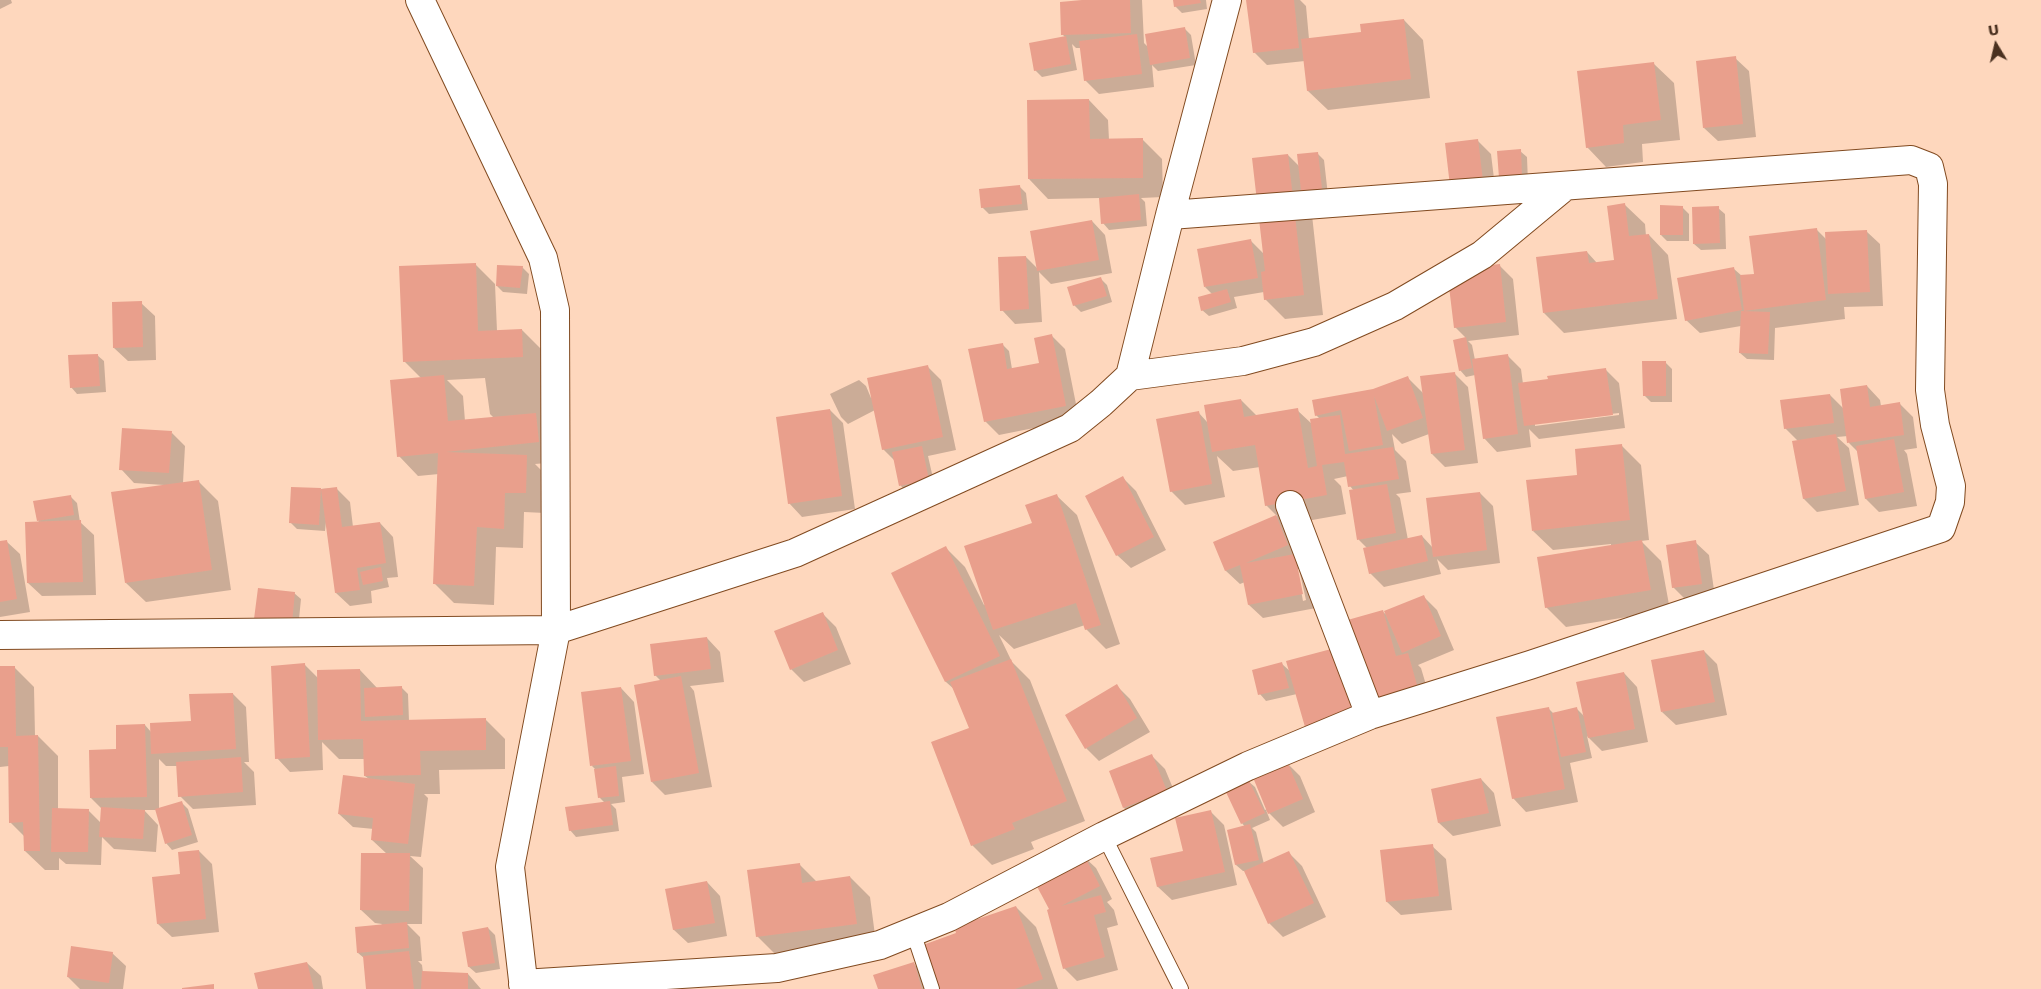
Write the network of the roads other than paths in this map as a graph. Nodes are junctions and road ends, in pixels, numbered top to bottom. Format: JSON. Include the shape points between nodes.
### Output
{"nodes":[{"id":1,"x":420,"y":0,"type":"edge"},
{"id":2,"x":1227,"y":0,"type":"edge"},
{"id":3,"x":1564,"y":187,"type":"junction"},
{"id":4,"x":1170,"y":215,"type":"junction"},
{"id":5,"x":1130,"y":376,"type":"junction"},
{"id":6,"x":1290,"y":505,"type":"dead end"},
{"id":7,"x":556,"y":630,"type":"junction"},
{"id":8,"x":0,"y":635,"type":"edge"},
{"id":9,"x":1370,"y":715,"type":"junction"},
{"id":10,"x":1104,"y":836,"type":"junction"},
{"id":11,"x":913,"y":932,"type":"junction"},
{"id":12,"x":524,"y":987,"type":"edge"},
{"id":13,"x":932,"y":989,"type":"edge"},
{"id":14,"x":1181,"y":989,"type":"edge"}],
"edges":[{"from":1,"to":7,"type":"street","via":[[542,258],[555,310]]},
{"from":2,"to":4,"type":"street"},
{"from":3,"to":4,"type":"street"},
{"from":3,"to":5,"type":"street","via":[[1482,255],[1394,306],[1314,342],[1243,361]]},
{"from":3,"to":9,"type":"street","via":[[1911,160],[1929,167],[1933,184],[1930,390],[1951,486],[1950,502],[1941,528]]},
{"from":4,"to":5,"type":"street"},
{"from":5,"to":7,"type":"street","via":[[1070,428],[794,553]]},
{"from":6,"to":9,"type":"street"},
{"from":7,"to":8,"type":"street"},
{"from":7,"to":12,"type":"street","via":[[510,867]]},
{"from":9,"to":10,"type":"street","via":[[1248,766]]},
{"from":10,"to":11,"type":"street","via":[[949,918]]},
{"from":10,"to":14,"type":"lane"},
{"from":11,"to":12,"type":"street","via":[[880,945],[777,968]]},
{"from":11,"to":13,"type":"lane"}]}
